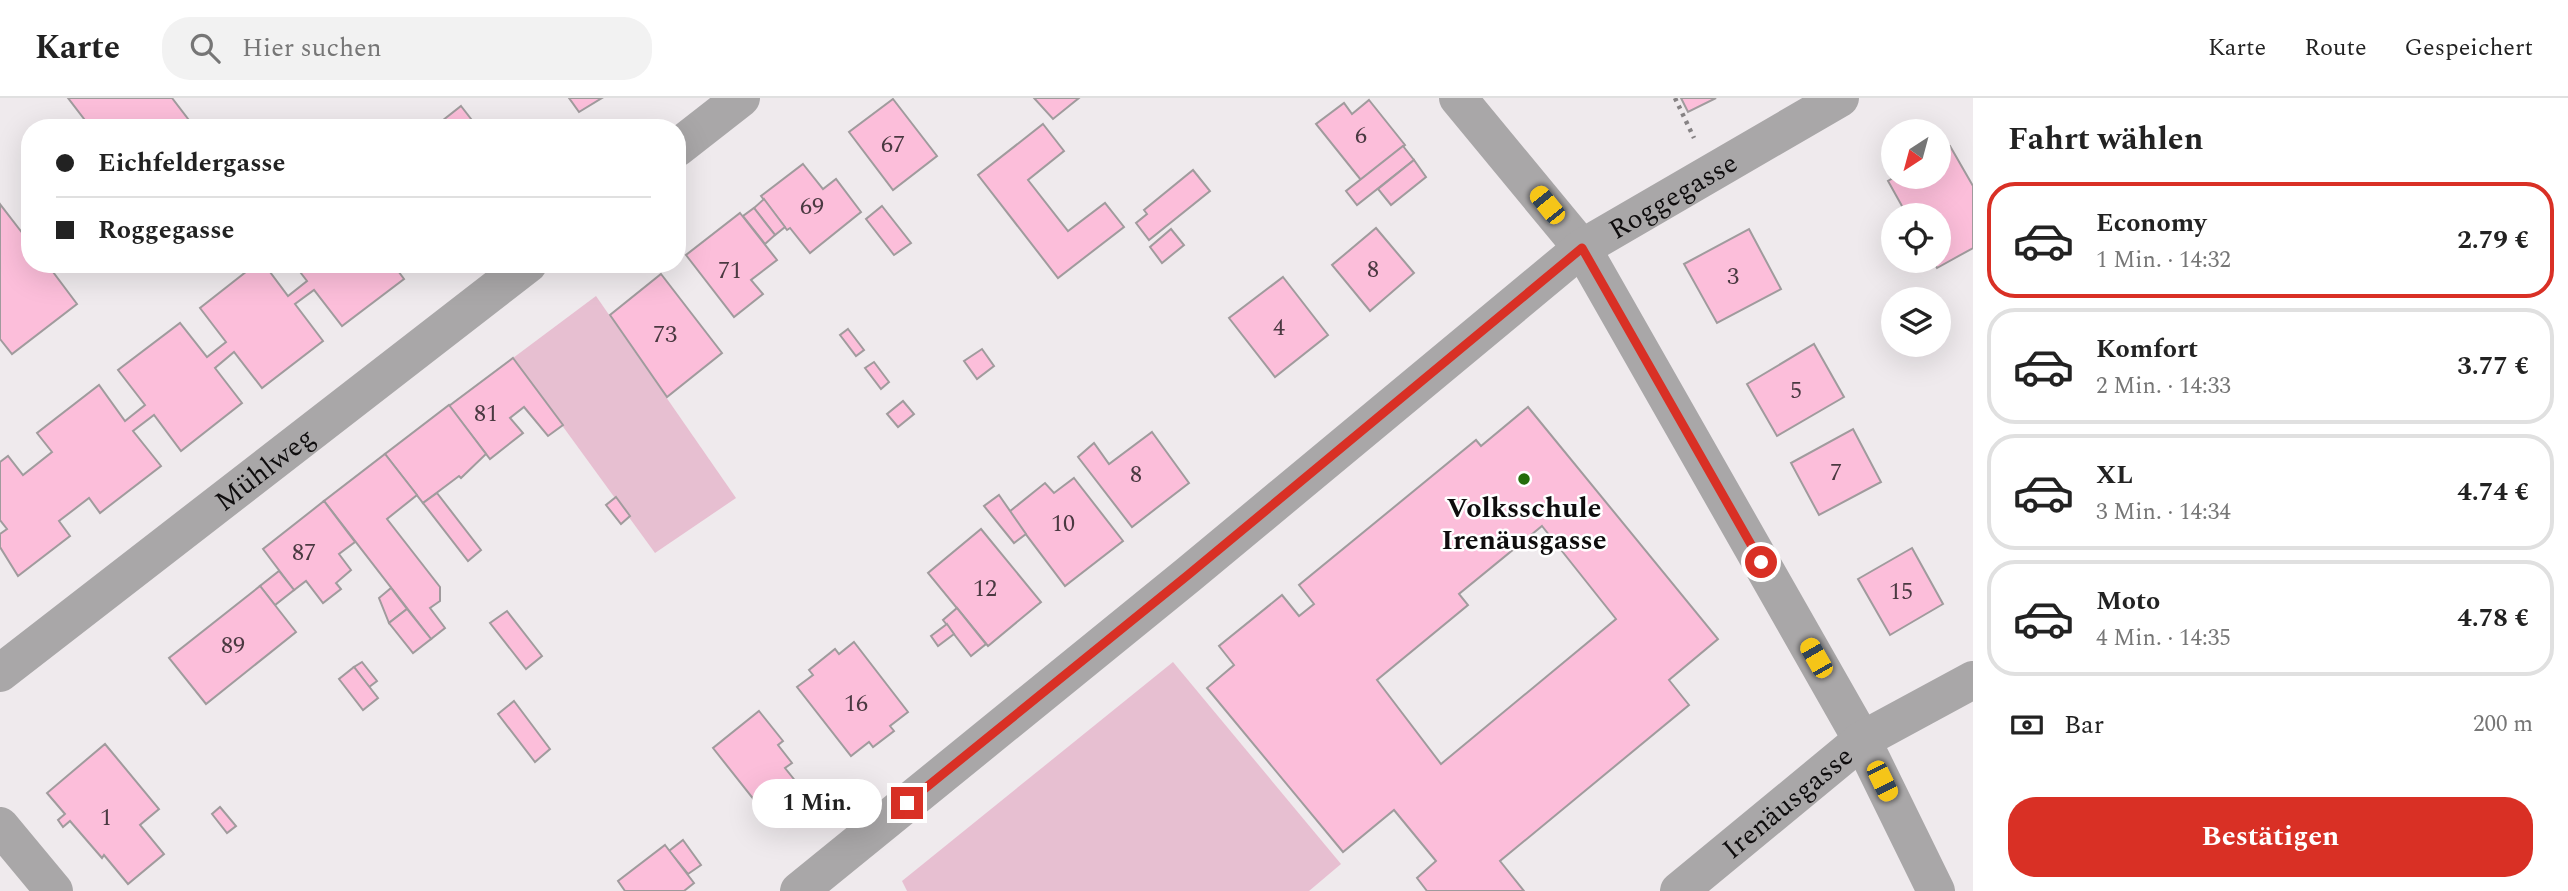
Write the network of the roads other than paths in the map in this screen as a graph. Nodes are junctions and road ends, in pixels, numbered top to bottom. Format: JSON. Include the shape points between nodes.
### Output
{"nodes":[{"id":1,"x":741,"y":98,"type":"edge"},
{"id":2,"x":1458,"y":98,"type":"edge"},
{"id":3,"x":1840,"y":98,"type":"edge"},
{"id":4,"x":686,"y":141,"type":"edge"},
{"id":5,"x":1582,"y":248,"type":"junction"},
{"id":6,"x":516,"y":273,"type":"edge"},
{"id":7,"x":0,"y":673,"type":"edge"},
{"id":8,"x":1973,"y":680,"type":"edge"},
{"id":9,"x":1862,"y":740,"type":"junction"},
{"id":10,"x":0,"y":826,"type":"edge"},
{"id":11,"x":54,"y":891,"type":"edge"},
{"id":12,"x":799,"y":891,"type":"edge"},
{"id":13,"x":1679,"y":891,"type":"edge"},
{"id":14,"x":1936,"y":891,"type":"edge"}],
"edges":[{"from":1,"to":4,"type":"street"},
{"from":2,"to":5,"type":"street"},
{"from":3,"to":5,"type":"street","name":"Roggegasse"},
{"from":5,"to":9,"type":"street"},
{"from":5,"to":12,"type":"street","name":"Roggegasse"},
{"from":6,"to":7,"type":"street","name":"Mühlweg"},
{"from":8,"to":9,"type":"street","name":"Irenäusgasse"},
{"from":9,"to":13,"type":"street","name":"Irenäusgasse"},
{"from":9,"to":14,"type":"street"},
{"from":10,"to":11,"type":"street"}]}
